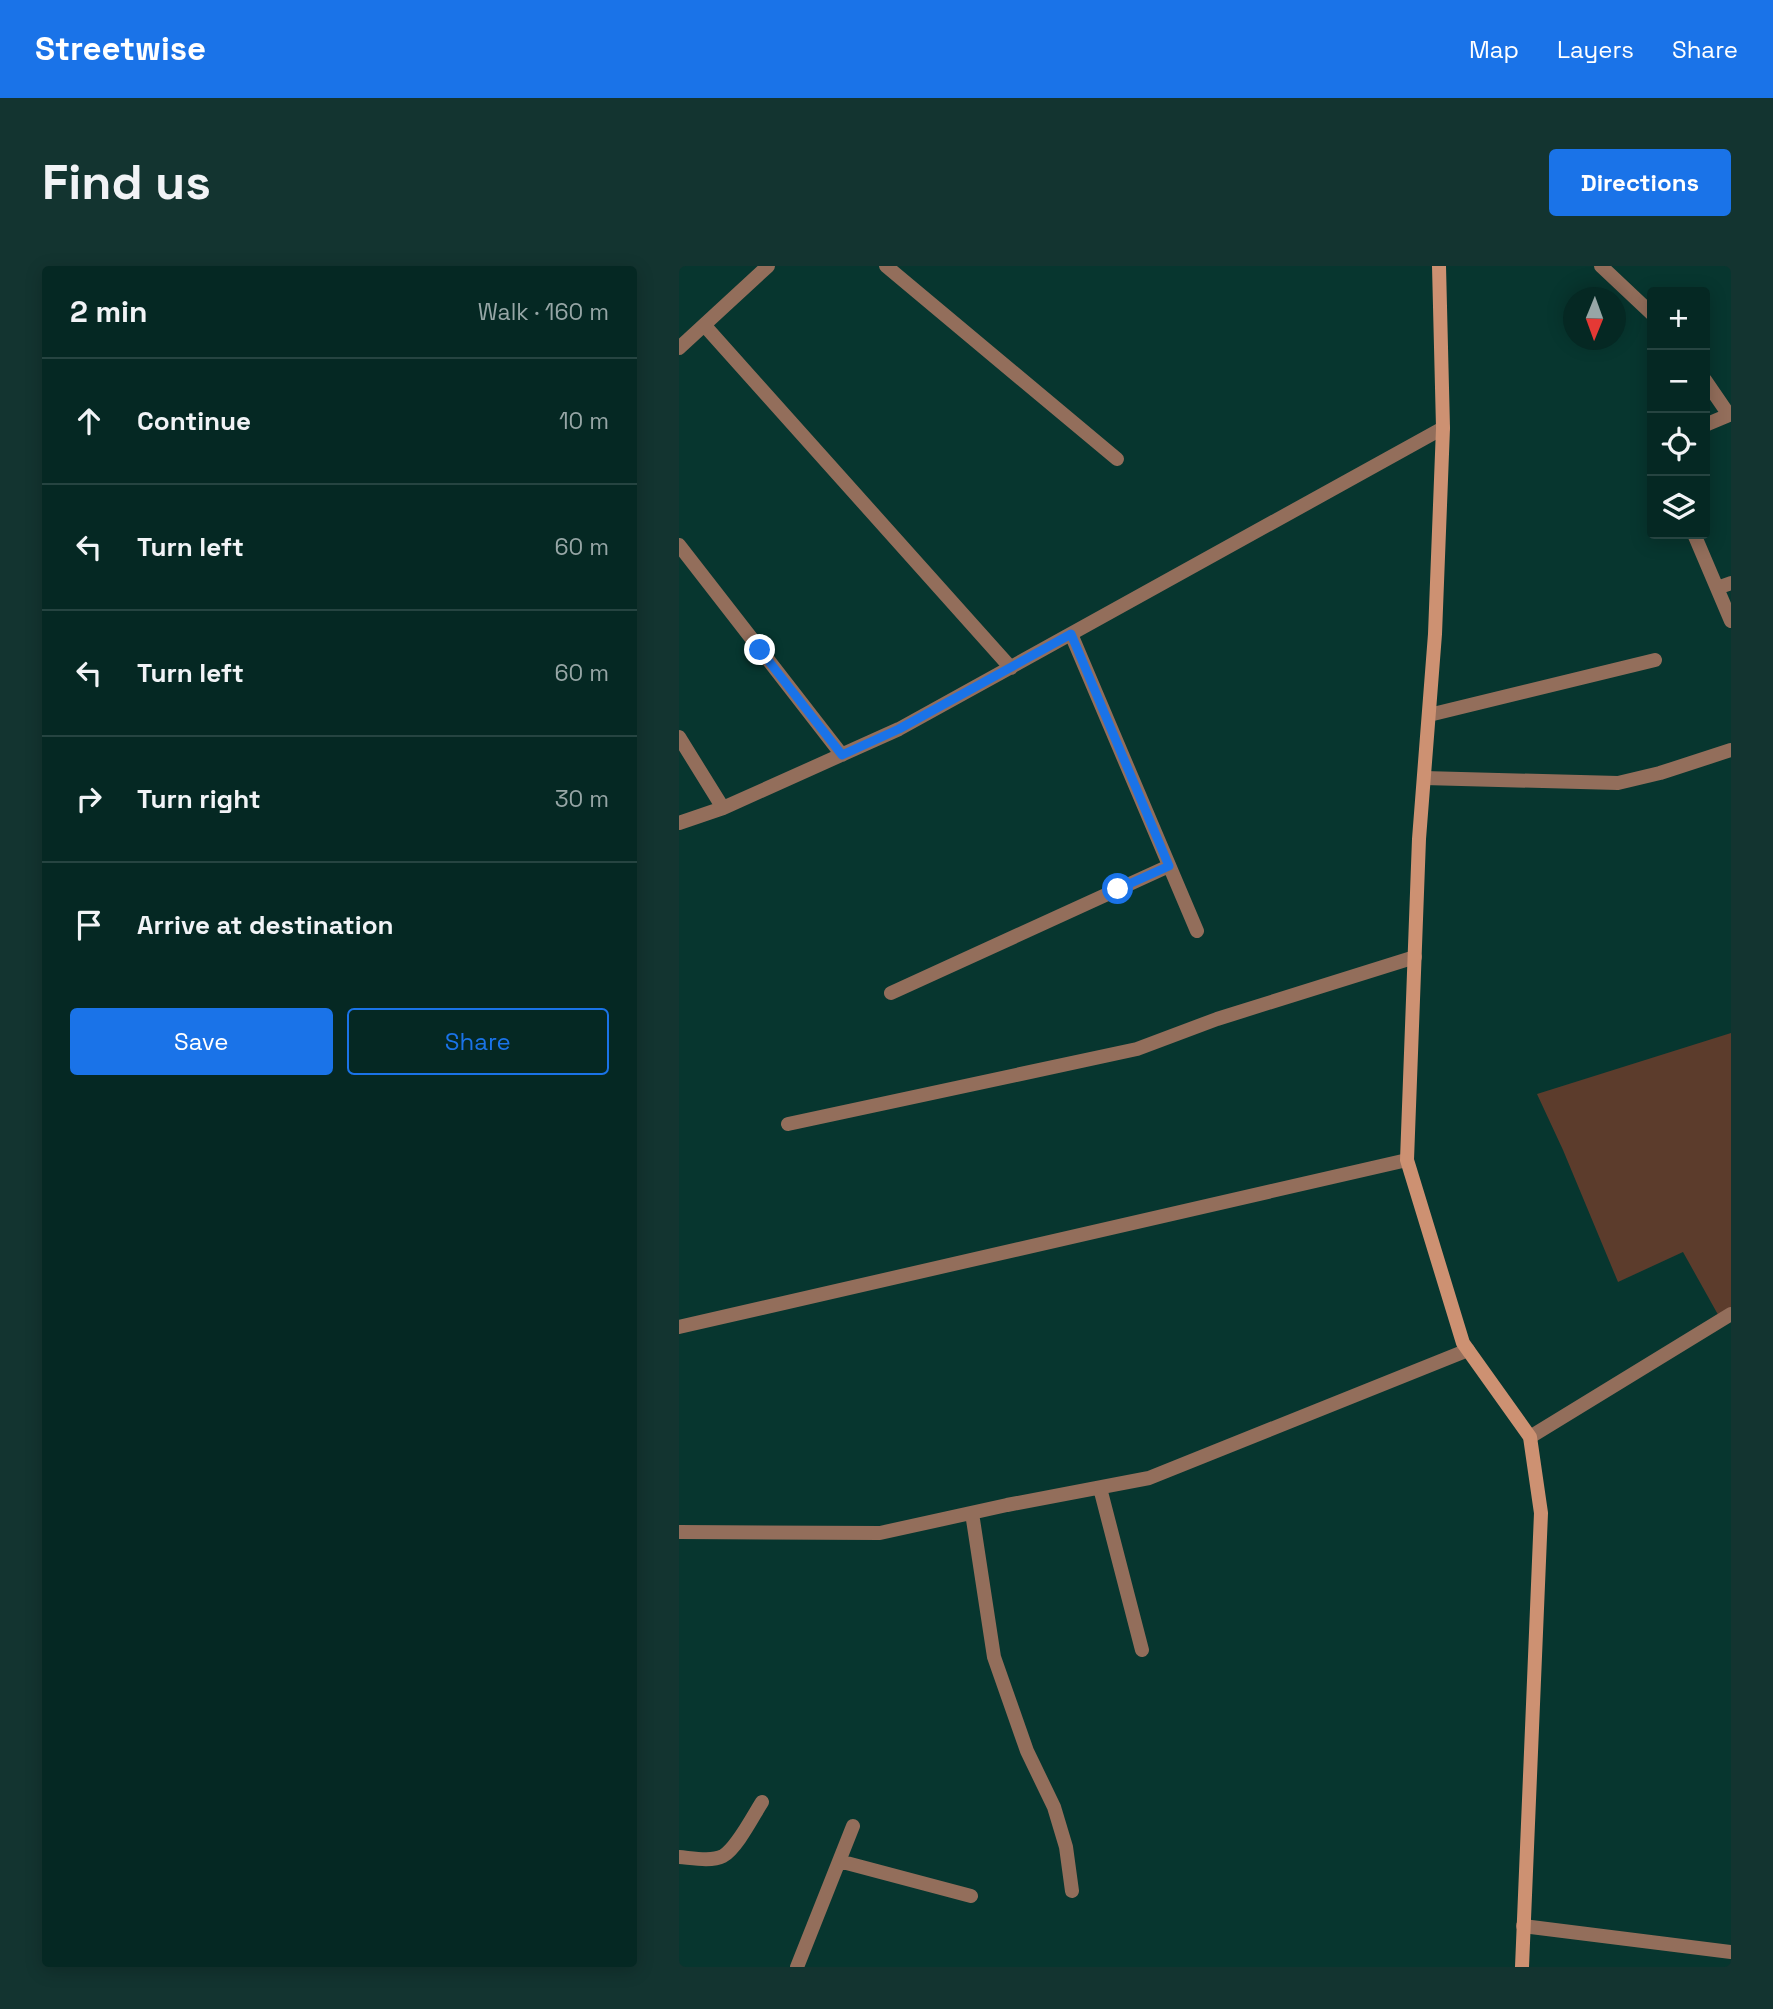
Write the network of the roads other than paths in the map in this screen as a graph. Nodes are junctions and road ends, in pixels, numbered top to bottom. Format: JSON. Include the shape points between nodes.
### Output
{"nodes":[{"id":1,"x":768,"y":266,"type":"edge"},
{"id":2,"x":886,"y":266,"type":"edge"},
{"id":3,"x":1439,"y":266,"type":"edge"},
{"id":4,"x":1601,"y":266,"type":"edge"},
{"id":5,"x":1647,"y":309,"type":"edge"},
{"id":6,"x":705,"y":326,"type":"junction"},
{"id":7,"x":679,"y":348,"type":"edge"},
{"id":8,"x":1710,"y":387,"type":"edge"},
{"id":9,"x":1730,"y":415,"type":"edge"},
{"id":10,"x":1710,"y":423,"type":"edge"},
{"id":11,"x":1443,"y":428,"type":"junction"},
{"id":12,"x":1117,"y":459,"type":"dead end"},
{"id":13,"x":1697,"y":539,"type":"edge"},
{"id":14,"x":679,"y":545,"type":"edge"},
{"id":15,"x":1724,"y":585,"type":"edge"},
{"id":16,"x":1731,"y":621,"type":"edge"},
{"id":17,"x":1071,"y":634,"type":"junction"},
{"id":18,"x":1654,"y":660,"type":"dead end"},
{"id":19,"x":1011,"y":668,"type":"junction"},
{"id":20,"x":1429,"y":715,"type":"junction"},
{"id":21,"x":679,"y":737,"type":"edge"},
{"id":22,"x":1731,"y":750,"type":"edge"},
{"id":23,"x":842,"y":755,"type":"junction"},
{"id":24,"x":1424,"y":778,"type":"junction"},
{"id":25,"x":723,"y":808,"type":"junction"},
{"id":26,"x":679,"y":823,"type":"edge"},
{"id":27,"x":1169,"y":866,"type":"junction"},
{"id":28,"x":1197,"y":931,"type":"dead end"},
{"id":29,"x":1415,"y":957,"type":"junction"},
{"id":30,"x":891,"y":993,"type":"dead end"},
{"id":31,"x":788,"y":1124,"type":"dead end"},
{"id":32,"x":1407,"y":1160,"type":"junction"},
{"id":33,"x":1731,"y":1314,"type":"edge"},
{"id":34,"x":679,"y":1326,"type":"edge"},
{"id":35,"x":1468,"y":1350,"type":"junction"},
{"id":36,"x":1530,"y":1437,"type":"junction"},
{"id":37,"x":1100,"y":1488,"type":"junction"},
{"id":38,"x":972,"y":1513,"type":"junction"},
{"id":39,"x":679,"y":1532,"type":"edge"},
{"id":40,"x":1142,"y":1650,"type":"dead end"},
{"id":41,"x":762,"y":1802,"type":"dead end"},
{"id":42,"x":853,"y":1826,"type":"dead end"},
{"id":43,"x":679,"y":1857,"type":"edge"},
{"id":44,"x":839,"y":1861,"type":"junction"},
{"id":45,"x":1072,"y":1891,"type":"dead end"},
{"id":46,"x":971,"y":1896,"type":"dead end"},
{"id":47,"x":1523,"y":1926,"type":"junction"},
{"id":48,"x":1731,"y":1952,"type":"edge"},
{"id":49,"x":797,"y":1967,"type":"edge"},
{"id":50,"x":1522,"y":1967,"type":"edge"}],
"edges":[{"from":1,"to":6,"type":"street"},
{"from":2,"to":12,"type":"street"},
{"from":3,"to":11,"type":"street"},
{"from":4,"to":5,"type":"street"},
{"from":6,"to":7,"type":"street"},
{"from":6,"to":19,"type":"street"},
{"from":8,"to":9,"type":"street"},
{"from":9,"to":10,"type":"street"},
{"from":11,"to":17,"type":"street"},
{"from":11,"to":20,"type":"street"},
{"from":13,"to":15,"type":"street"},
{"from":14,"to":23,"type":"street"},
{"from":15,"to":16,"type":"street"},
{"from":17,"to":19,"type":"street"},
{"from":17,"to":27,"type":"street"},
{"from":18,"to":20,"type":"street"},
{"from":19,"to":23,"type":"street"},
{"from":20,"to":24,"type":"street"},
{"from":21,"to":25,"type":"street"},
{"from":22,"to":24,"type":"street","via":[[1618,782]]},
{"from":23,"to":25,"type":"street"},
{"from":24,"to":29,"type":"street"},
{"from":25,"to":26,"type":"street"},
{"from":27,"to":28,"type":"street"},
{"from":27,"to":30,"type":"street"},
{"from":29,"to":31,"type":"street","via":[[1137,1049]]},
{"from":29,"to":32,"type":"street"},
{"from":32,"to":34,"type":"street"},
{"from":32,"to":35,"type":"street"},
{"from":33,"to":36,"type":"street"},
{"from":35,"to":36,"type":"street"},
{"from":35,"to":37,"type":"street","via":[[1149,1478]]},
{"from":36,"to":47,"type":"street","via":[[1541,1513]]},
{"from":37,"to":38,"type":"street"},
{"from":37,"to":40,"type":"street"},
{"from":38,"to":39,"type":"street","via":[[880,1533]]},
{"from":38,"to":45,"type":"street","via":[[994,1657],[1027,1751],[1054,1807]]},
{"from":41,"to":43,"type":"street","via":[[724,1856]]},
{"from":42,"to":44,"type":"street"},
{"from":44,"to":46,"type":"street"},
{"from":44,"to":49,"type":"street"},
{"from":47,"to":48,"type":"street"},
{"from":47,"to":50,"type":"street"}]}
